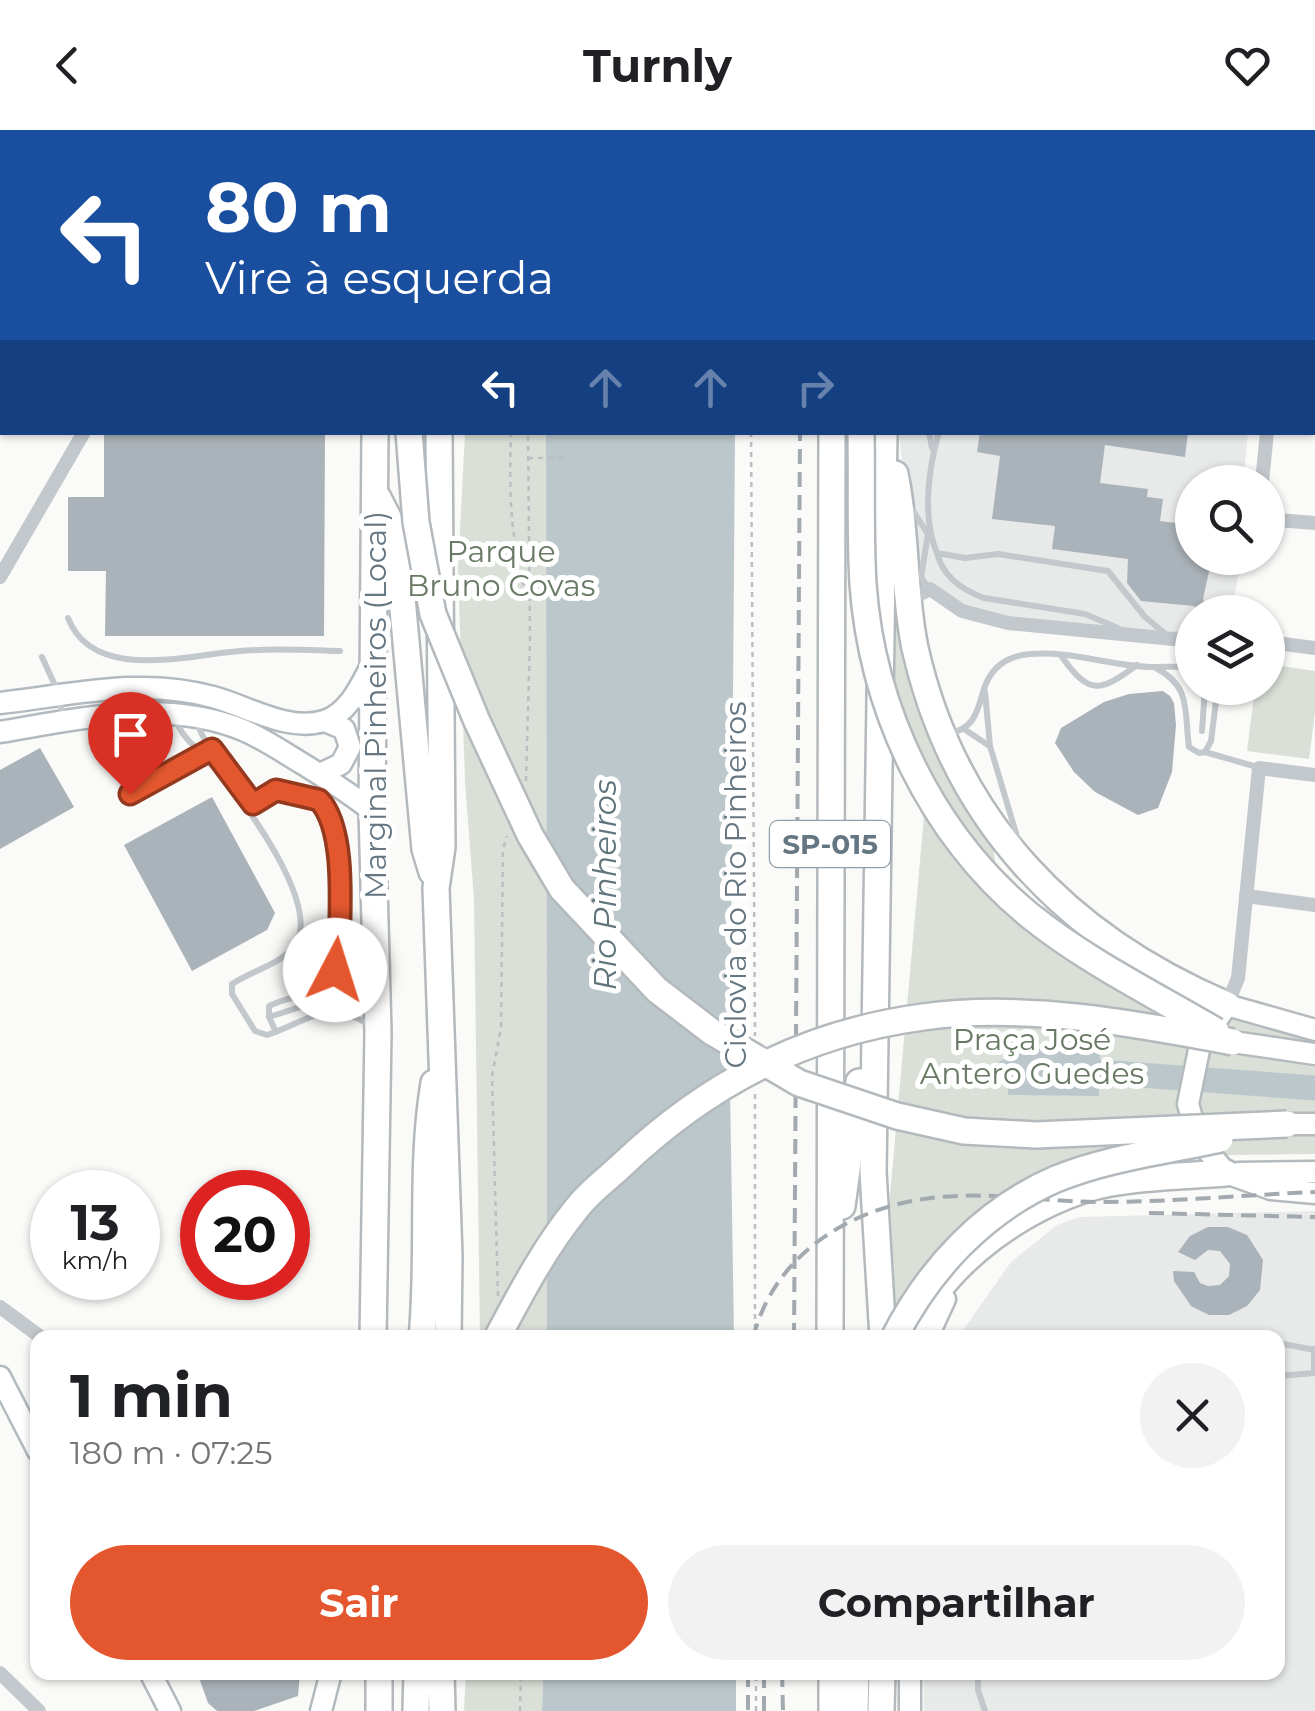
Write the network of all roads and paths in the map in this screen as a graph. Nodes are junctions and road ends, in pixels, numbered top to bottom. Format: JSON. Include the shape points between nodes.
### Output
{"nodes":[{"id":1,"x":82,"y":435,"type":"edge"},
{"id":2,"x":375,"y":435,"type":"edge"},
{"id":3,"x":409,"y":435,"type":"edge"},
{"id":4,"x":438,"y":435,"type":"edge"},
{"id":5,"x":511,"y":435,"type":"edge"},
{"id":6,"x":528,"y":435,"type":"edge"},
{"id":7,"x":752,"y":435,"type":"edge"},
{"id":8,"x":832,"y":435,"type":"edge"},
{"id":9,"x":861,"y":435,"type":"edge"},
{"id":10,"x":885,"y":435,"type":"edge"},
{"id":11,"x":886,"y":435,"type":"edge"},
{"id":12,"x":930,"y":435,"type":"edge"},
{"id":13,"x":938,"y":435,"type":"edge"},
{"id":14,"x":1268,"y":435,"type":"edge"},
{"id":15,"x":933,"y":454,"type":"junction"},
{"id":16,"x":528,"y":458,"type":"junction"},
{"id":17,"x":566,"y":458,"type":"dead end"},
{"id":18,"x":1264,"y":465,"type":"edge"},
{"id":19,"x":376,"y":494,"type":"junction"},
{"id":20,"x":900,"y":498,"type":"junction"},
{"id":21,"x":1285,"y":520,"type":"edge"},
{"id":22,"x":1315,"y":524,"type":"edge"},
{"id":23,"x":928,"y":534,"type":"junction"},
{"id":24,"x":938,"y":553,"type":"junction"},
{"id":25,"x":0,"y":577,"type":"edge"},
{"id":26,"x":919,"y":594,"type":"junction"},
{"id":27,"x":529,"y":604,"type":"junction"},
{"id":28,"x":68,"y":618,"type":"dead end"},
{"id":29,"x":1133,"y":634,"type":"junction"},
{"id":30,"x":1173,"y":639,"type":"joint"},
{"id":31,"x":1285,"y":644,"type":"edge"},
{"id":32,"x":1315,"y":648,"type":"edge"},
{"id":33,"x":340,"y":651,"type":"dead end"},
{"id":34,"x":1061,"y":656,"type":"junction"},
{"id":35,"x":42,"y":657,"type":"dead end"},
{"id":36,"x":372,"y":664,"type":"junction"},
{"id":37,"x":1137,"y":665,"type":"junction"},
{"id":38,"x":1175,"y":666,"type":"edge"},
{"id":39,"x":1155,"y":667,"type":"junction"},
{"id":40,"x":984,"y":686,"type":"junction"},
{"id":41,"x":59,"y":694,"type":"junction"},
{"id":42,"x":0,"y":704,"type":"edge"},
{"id":43,"x":1204,"y":705,"type":"edge"},
{"id":44,"x":1216,"y":705,"type":"edge"},
{"id":45,"x":174,"y":714,"type":"junction"},
{"id":46,"x":196,"y":718,"type":"junction"},
{"id":47,"x":325,"y":721,"type":"junction"},
{"id":48,"x":63,"y":722,"type":"junction"},
{"id":49,"x":1202,"y":731,"type":"dead end"},
{"id":50,"x":0,"y":732,"type":"edge"},
{"id":51,"x":953,"y":732,"type":"junction"},
{"id":52,"x":990,"y":746,"type":"junction"},
{"id":53,"x":212,"y":749,"type":"junction"},
{"id":54,"x":1206,"y":752,"type":"junction"},
{"id":55,"x":202,"y":754,"type":"junction"},
{"id":56,"x":1259,"y":768,"type":"junction"},
{"id":57,"x":320,"y":774,"type":"junction"},
{"id":58,"x":1315,"y":775,"type":"edge"},
{"id":59,"x":527,"y":780,"type":"dead end"},
{"id":60,"x":130,"y":794,"type":"dead end"},
{"id":61,"x":253,"y":804,"type":"junction"},
{"id":62,"x":246,"y":810,"type":"junction"},
{"id":63,"x":372,"y":811,"type":"junction"},
{"id":64,"x":509,"y":832,"type":"dead end"},
{"id":65,"x":1033,"y":877,"type":"junction"},
{"id":66,"x":436,"y":888,"type":"junction"},
{"id":67,"x":1246,"y":896,"type":"junction"},
{"id":68,"x":1315,"y":905,"type":"edge"},
{"id":69,"x":878,"y":937,"type":"junction"},
{"id":70,"x":376,"y":963,"type":"junction"},
{"id":71,"x":1228,"y":1004,"type":"junction"},
{"id":72,"x":269,"y":1016,"type":"junction"},
{"id":73,"x":443,"y":1028,"type":"junction"},
{"id":74,"x":1315,"y":1030,"type":"edge"},
{"id":75,"x":276,"y":1032,"type":"junction"},
{"id":76,"x":378,"y":1032,"type":"junction"},
{"id":77,"x":756,"y":1034,"type":"dead end"},
{"id":78,"x":1233,"y":1042,"type":"junction"},
{"id":79,"x":1315,"y":1054,"type":"edge"},
{"id":80,"x":756,"y":1091,"type":"dead end"},
{"id":81,"x":1287,"y":1124,"type":"junction"},
{"id":82,"x":1315,"y":1124,"type":"edge"},
{"id":83,"x":1315,"y":1172,"type":"edge"},
{"id":84,"x":1226,"y":1173,"type":"junction"},
{"id":85,"x":1315,"y":1193,"type":"edge"},
{"id":86,"x":832,"y":1255,"type":"junction"},
{"id":87,"x":969,"y":1258,"type":"junction"},
{"id":88,"x":498,"y":1301,"type":"dead end"},
{"id":89,"x":0,"y":1307,"type":"edge"},
{"id":90,"x":31,"y":1330,"type":"edge"},
{"id":91,"x":373,"y":1330,"type":"edge"},
{"id":92,"x":423,"y":1330,"type":"edge"},
{"id":93,"x":448,"y":1330,"type":"edge"},
{"id":94,"x":502,"y":1330,"type":"edge"},
{"id":95,"x":756,"y":1330,"type":"edge"},
{"id":96,"x":830,"y":1330,"type":"edge"},
{"id":97,"x":883,"y":1330,"type":"edge"},
{"id":98,"x":898,"y":1330,"type":"edge"},
{"id":99,"x":916,"y":1330,"type":"edge"},
{"id":100,"x":931,"y":1330,"type":"edge"},
{"id":101,"x":1285,"y":1344,"type":"edge"},
{"id":102,"x":1315,"y":1350,"type":"edge"},
{"id":103,"x":1315,"y":1374,"type":"edge"},
{"id":104,"x":1285,"y":1376,"type":"edge"},
{"id":105,"x":0,"y":1377,"type":"edge"},
{"id":106,"x":30,"y":1436,"type":"edge"},
{"id":107,"x":0,"y":1673,"type":"edge"},
{"id":108,"x":154,"y":1680,"type":"edge"},
{"id":109,"x":329,"y":1680,"type":"edge"},
{"id":110,"x":379,"y":1680,"type":"edge"},
{"id":111,"x":417,"y":1680,"type":"edge"},
{"id":112,"x":441,"y":1680,"type":"edge"},
{"id":113,"x":521,"y":1680,"type":"edge"},
{"id":114,"x":756,"y":1680,"type":"edge"},
{"id":115,"x":832,"y":1680,"type":"edge"},
{"id":116,"x":856,"y":1680,"type":"edge"},
{"id":117,"x":882,"y":1680,"type":"edge"},
{"id":118,"x":910,"y":1680,"type":"edge"},
{"id":119,"x":978,"y":1680,"type":"edge"},
{"id":120,"x":39,"y":1711,"type":"edge"},
{"id":121,"x":170,"y":1711,"type":"edge"},
{"id":122,"x":321,"y":1711,"type":"edge"},
{"id":123,"x":380,"y":1711,"type":"edge"},
{"id":124,"x":416,"y":1711,"type":"edge"},
{"id":125,"x":442,"y":1711,"type":"edge"},
{"id":126,"x":520,"y":1711,"type":"edge"},
{"id":127,"x":756,"y":1711,"type":"edge"},
{"id":128,"x":832,"y":1711,"type":"edge"},
{"id":129,"x":856,"y":1711,"type":"edge"},
{"id":130,"x":881,"y":1711,"type":"edge"},
{"id":131,"x":910,"y":1711,"type":"edge"},
{"id":132,"x":985,"y":1711,"type":"edge"}],
"edges":[{"from":1,"to":25,"type":"street"},
{"from":2,"to":19,"type":"highway","name":"Marginal Pinheiros (Local)"},
{"from":3,"to":81,"type":"highway","bridge":true,"via":[[433,614],[476,720],[562,888],[657,990],[712,1032],[799,1082],[964,1131],[1036,1136]]},
{"from":4,"to":66,"type":"highway","via":[[442,848]]},
{"from":5,"to":27,"type":"path","via":[[513,548]]},
{"from":6,"to":16,"type":"path"},
{"from":7,"to":77,"type":"path","name":"Ciclovia do Rio Pinheiros"},
{"from":8,"to":86,"type":"highway","number":"SP-015"},
{"from":9,"to":78,"type":"highway","bridge":true,"via":[[863,584],[871,643],[888,711],[941,816],[968,854],[1028,914]]},
{"from":10,"to":69,"type":"highway"},
{"from":11,"to":20,"type":"highway"},
{"from":12,"to":15,"type":"lane"},
{"from":13,"to":15,"type":"lane"},
{"from":14,"to":18,"type":"street"},
{"from":15,"to":23,"type":"lane"},
{"from":16,"to":17,"type":"path"},
{"from":16,"to":27,"type":"path"},
{"from":19,"to":36,"type":"highway","name":"Marginal Pinheiros (Local)"},
{"from":19,"to":66,"type":"highway","via":[[396,533],[426,849]]},
{"from":20,"to":23,"type":"lane"},
{"from":20,"to":26,"type":"highway"},
{"from":21,"to":22,"type":"street"},
{"from":23,"to":24,"type":"lane"},
{"from":23,"to":26,"type":"lane"},
{"from":24,"to":29,"type":"lane","via":[[948,576],[984,598],[1085,614]]},
{"from":24,"to":30,"type":"lane","via":[[998,554],[1108,571],[1146,618]]},
{"from":26,"to":29,"type":"street","via":[[1008,623]]},
{"from":26,"to":51,"type":"highway","via":[[916,648]]},
{"from":27,"to":59,"type":"path"},
{"from":28,"to":33,"type":"lane","via":[[74,633],[118,659]]},
{"from":29,"to":30,"type":"street"},
{"from":31,"to":32,"type":"street"},
{"from":34,"to":37,"type":"lane"},
{"from":34,"to":37,"type":"lane","via":[[1094,688]]},
{"from":34,"to":40,"type":"lane","via":[[1010,658]]},
{"from":35,"to":41,"type":"lane"},
{"from":36,"to":47,"type":"street","via":[[346,706]]},
{"from":36,"to":63,"type":"highway","name":"Marginal Pinheiros (Local)"},
{"from":37,"to":39,"type":"lane"},
{"from":38,"to":39,"type":"lane"},
{"from":39,"to":54,"type":"lane","via":[[1177,681],[1189,746]]},
{"from":40,"to":51,"type":"lane","via":[[976,718]]},
{"from":40,"to":52,"type":"lane"},
{"from":41,"to":42,"type":"street"},
{"from":41,"to":47,"type":"street","via":[[150,686],[295,722]]},
{"from":41,"to":48,"type":"lane"},
{"from":43,"to":49,"type":"lane"},
{"from":44,"to":54,"type":"lane"},
{"from":45,"to":46,"type":"street"},
{"from":45,"to":48,"type":"street"},
{"from":45,"to":55,"type":"lane"},
{"from":46,"to":53,"type":"lane"},
{"from":46,"to":57,"type":"street","via":[[239,728]]},
{"from":47,"to":57,"type":"street","via":[[344,729],[350,747],[341,764]]},
{"from":48,"to":50,"type":"street"},
{"from":51,"to":52,"type":"lane"},
{"from":51,"to":65,"type":"highway","via":[[956,769]]},
{"from":52,"to":65,"type":"lane"},
{"from":53,"to":55,"type":"lane"},
{"from":53,"to":61,"type":"lane"},
{"from":54,"to":56,"type":"lane"},
{"from":55,"to":60,"type":"lane"},
{"from":55,"to":62,"type":"lane"},
{"from":56,"to":58,"type":"street"},
{"from":56,"to":67,"type":"street"},
{"from":57,"to":63,"type":"street"},
{"from":61,"to":62,"type":"lane"},
{"from":61,"to":72,"type":"lane","via":[[276,790],[319,800],[338,851],[335,970],[324,984],[269,1006]]},
{"from":62,"to":75,"type":"lane","via":[[294,887],[301,930],[291,950],[230,988],[254,1031]]},
{"from":63,"to":70,"type":"highway","name":"Marginal Pinheiros (Local)"},
{"from":64,"to":88,"type":"path","via":[[502,867],[501,1028],[492,1076]]},
{"from":65,"to":71,"type":"highway","via":[[1142,963]]},
{"from":66,"to":73,"type":"highway"},
{"from":67,"to":68,"type":"street"},
{"from":67,"to":71,"type":"street","via":[[1238,978]]},
{"from":69,"to":86,"type":"highway","via":[[852,1155]]},
{"from":69,"to":97,"type":"highway","via":[[873,1172]]},
{"from":70,"to":72,"type":"lane","via":[[334,996]]},
{"from":70,"to":76,"type":"highway","name":"Marginal Pinheiros (Local)"},
{"from":71,"to":74,"type":"street"},
{"from":71,"to":84,"type":"street","via":[[1200,1045],[1188,1104],[1198,1140]]},
{"from":72,"to":75,"type":"lane"},
{"from":73,"to":92,"type":"highway","via":[[426,1132]]},
{"from":73,"to":93,"type":"highway"},
{"from":75,"to":76,"type":"lane","via":[[308,1017],[346,1012]]},
{"from":76,"to":91,"type":"highway","name":"Marginal Pinheiros (Local)"},
{"from":78,"to":79,"type":"street"},
{"from":78,"to":94,"type":"highway","bridge":true,"via":[[1138,1024],[977,1014],[924,1016],[810,1042],[722,1087],[650,1138],[578,1206]]},
{"from":80,"to":95,"type":"path","name":"Ciclovia do Rio Pinheiros"},
{"from":81,"to":82,"type":"street"},
{"from":81,"to":98,"type":"highway","bridge":true,"via":[[1055,1180],[966,1238],[916,1297]]},
{"from":83,"to":84,"type":"street"},
{"from":84,"to":85,"type":"street","via":[[1271,1189]]},
{"from":84,"to":87,"type":"highway","via":[[1083,1189]]},
{"from":86,"to":96,"type":"highway","number":"SP-015"},
{"from":87,"to":99,"type":"highway","via":[[930,1302]]},
{"from":87,"to":100,"type":"street"},
{"from":89,"to":90,"type":"street"},
{"from":101,"to":102,"type":"lane"},
{"from":102,"to":103,"type":"lane"},
{"from":103,"to":104,"type":"lane"},
{"from":105,"to":106,"type":"street"},
{"from":107,"to":120,"type":"street"},
{"from":108,"to":121,"type":"street"},
{"from":109,"to":122,"type":"street"},
{"from":110,"to":123,"type":"highway"},
{"from":111,"to":124,"type":"highway"},
{"from":112,"to":125,"type":"highway"},
{"from":113,"to":126,"type":"path"},
{"from":114,"to":127,"type":"path"},
{"from":115,"to":128,"type":"highway"},
{"from":116,"to":129,"type":"highway"},
{"from":117,"to":130,"type":"highway"},
{"from":118,"to":131,"type":"street"},
{"from":119,"to":132,"type":"lane"}]}
